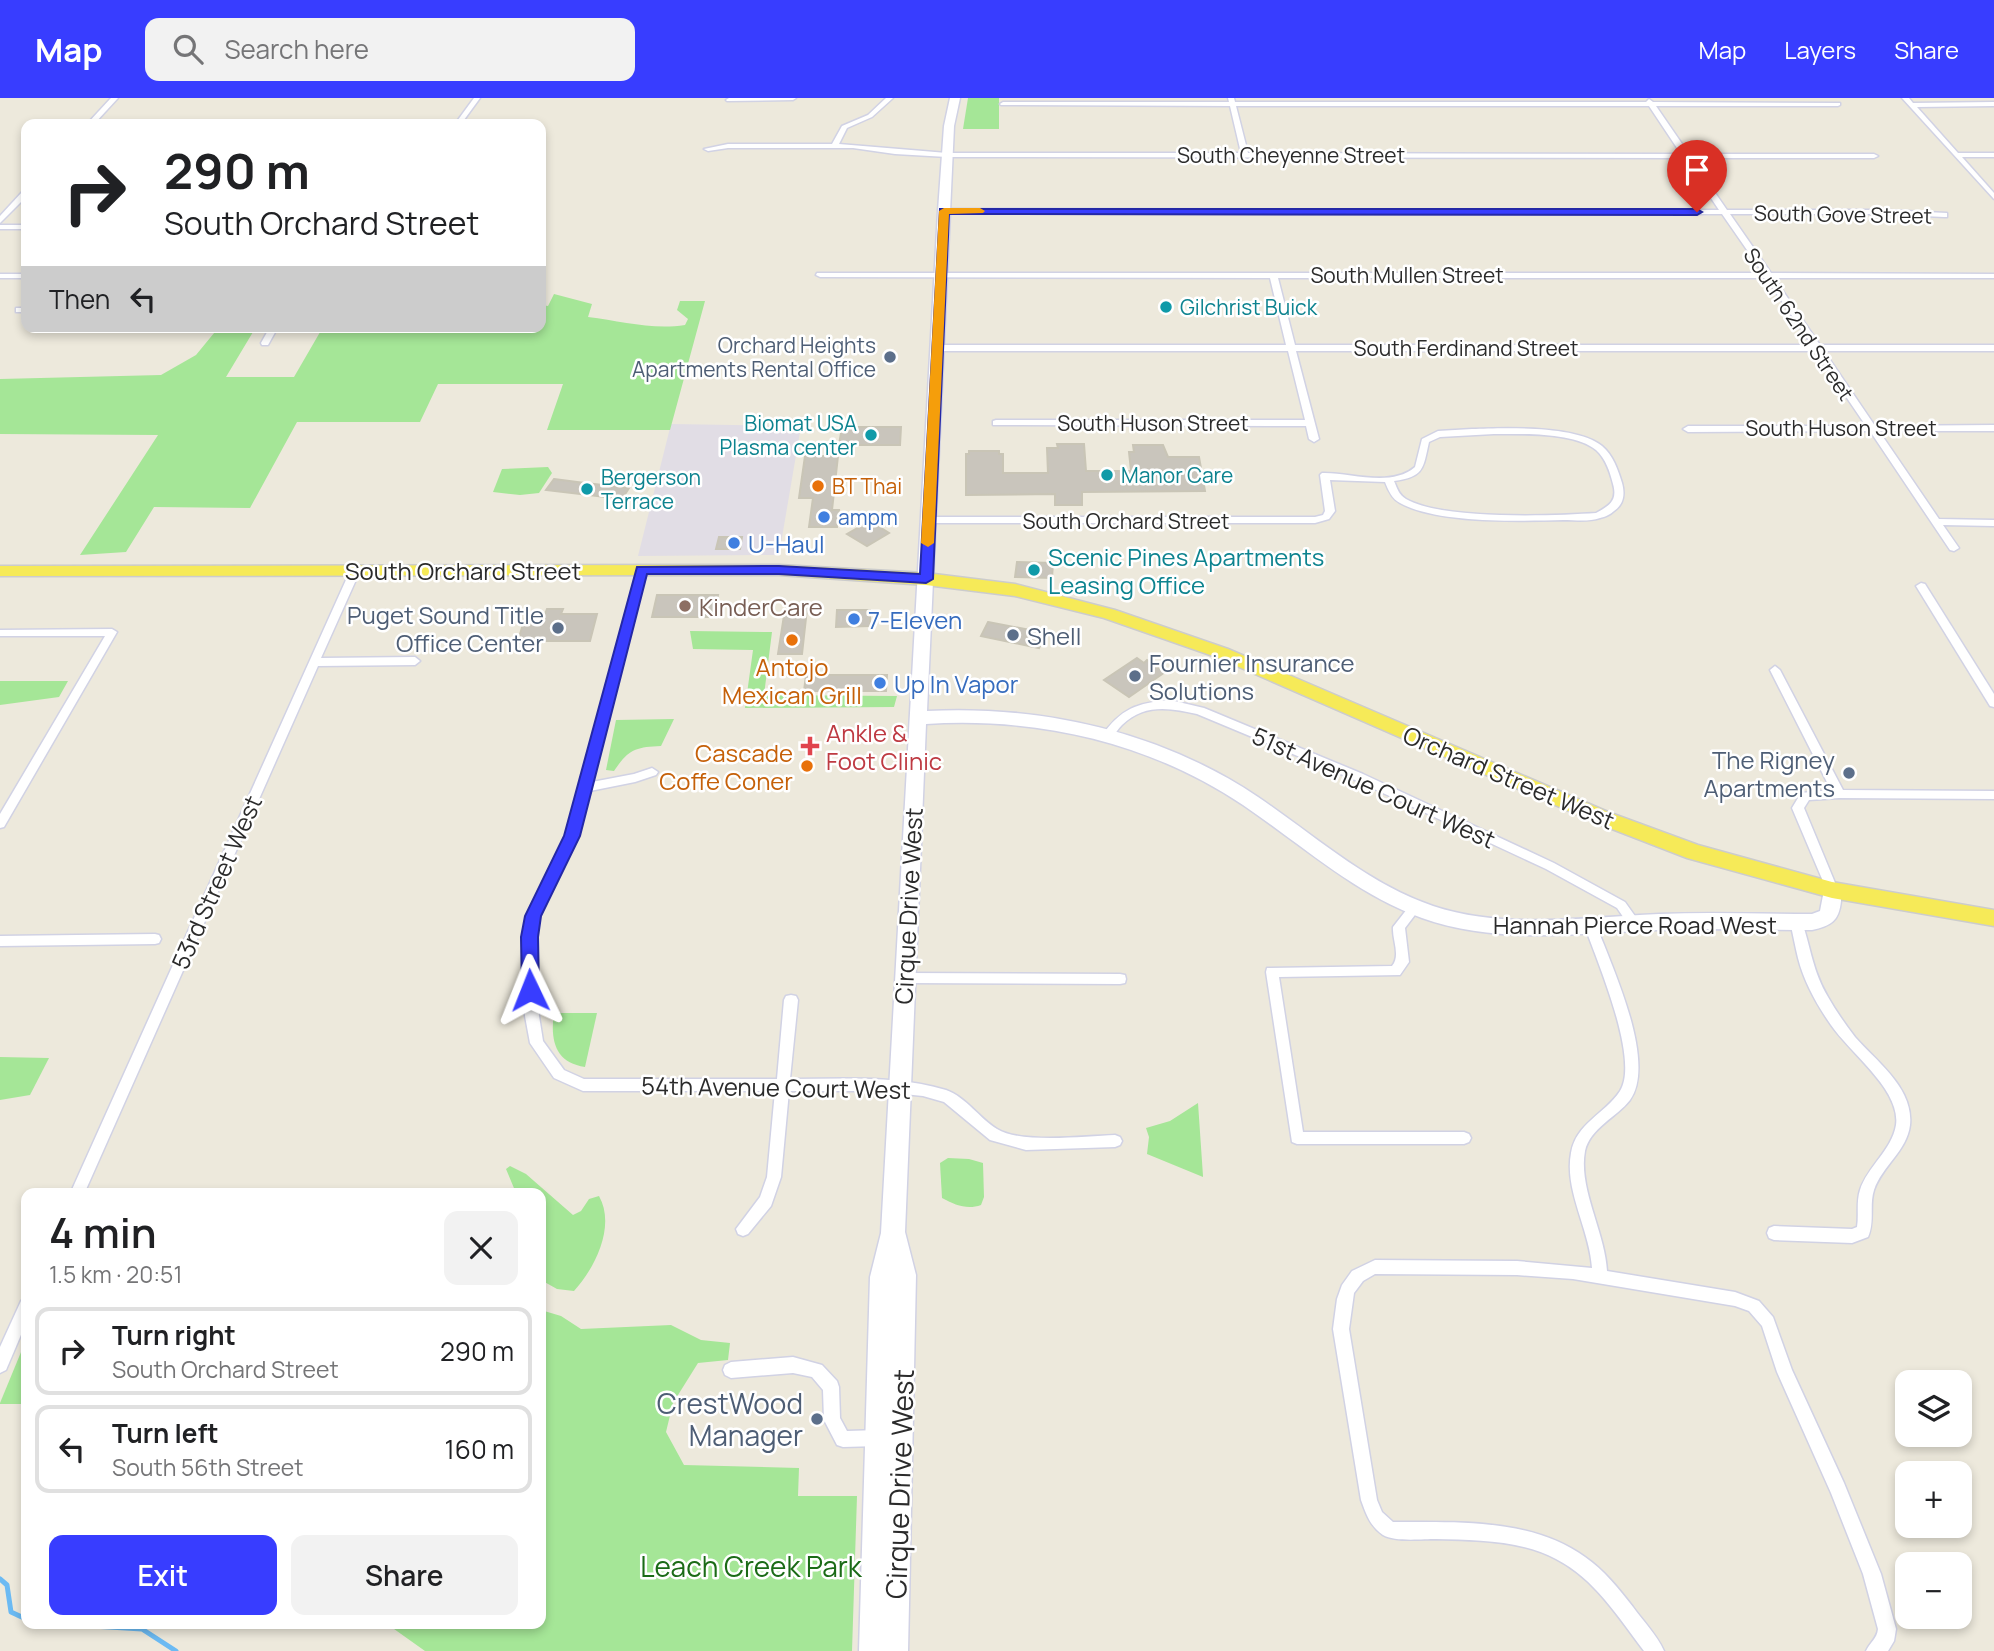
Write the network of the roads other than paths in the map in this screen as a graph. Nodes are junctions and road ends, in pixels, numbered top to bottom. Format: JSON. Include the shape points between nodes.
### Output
{"nodes":[{"id":1,"x":115,"y":98,"type":"edge"},
{"id":2,"x":477,"y":98,"type":"edge"},
{"id":3,"x":793,"y":98,"type":"edge"},
{"id":4,"x":890,"y":98,"type":"edge"},
{"id":5,"x":955,"y":98,"type":"edge"},
{"id":6,"x":1905,"y":98,"type":"edge"},
{"id":7,"x":764,"y":99,"type":"edge"},
{"id":8,"x":729,"y":100,"type":"dead end"},
{"id":9,"x":1232,"y":101,"type":"edge"},
{"id":10,"x":1649,"y":101,"type":"edge"},
{"id":11,"x":1003,"y":104,"type":"dead end"},
{"id":12,"x":1838,"y":104,"type":"dead end"},
{"id":13,"x":1994,"y":104,"type":"edge"},
{"id":14,"x":1911,"y":105,"type":"junction"},
{"id":15,"x":95,"y":119,"type":"edge"},
{"id":16,"x":461,"y":119,"type":"edge"},
{"id":17,"x":834,"y":146,"type":"junction"},
{"id":18,"x":708,"y":149,"type":"dead end"},
{"id":19,"x":947,"y":155,"type":"junction"},
{"id":20,"x":1245,"y":155,"type":"junction"},
{"id":21,"x":1685,"y":155,"type":"junction"},
{"id":22,"x":1957,"y":155,"type":"junction"},
{"id":23,"x":1994,"y":155,"type":"edge"},
{"id":24,"x":1874,"y":156,"type":"dead end"},
{"id":25,"x":1994,"y":197,"type":"edge"},
{"id":26,"x":21,"y":198,"type":"edge"},
{"id":27,"x":944,"y":211,"type":"junction"},
{"id":28,"x":1723,"y":212,"type":"junction"},
{"id":29,"x":1944,"y":215,"type":"dead end"},
{"id":30,"x":0,"y":221,"type":"edge"},
{"id":31,"x":21,"y":227,"type":"edge"},
{"id":32,"x":0,"y":228,"type":"edge"},
{"id":33,"x":820,"y":275,"type":"dead end"},
{"id":34,"x":941,"y":275,"type":"junction"},
{"id":35,"x":1273,"y":275,"type":"junction"},
{"id":36,"x":1766,"y":275,"type":"junction"},
{"id":37,"x":0,"y":276,"type":"edge"},
{"id":38,"x":21,"y":276,"type":"edge"},
{"id":39,"x":1994,"y":276,"type":"edge"},
{"id":40,"x":271,"y":333,"type":"edge"},
{"id":41,"x":265,"y":343,"type":"dead end"},
{"id":42,"x":937,"y":348,"type":"junction"},
{"id":43,"x":1292,"y":348,"type":"junction"},
{"id":44,"x":1815,"y":348,"type":"junction"},
{"id":45,"x":1994,"y":348,"type":"edge"},
{"id":46,"x":996,"y":423,"type":"dead end"},
{"id":47,"x":1310,"y":424,"type":"junction"},
{"id":48,"x":1871,"y":428,"type":"junction"},
{"id":49,"x":1994,"y":428,"type":"edge"},
{"id":50,"x":1688,"y":429,"type":"dead end"},
{"id":51,"x":1314,"y":439,"type":"dead end"},
{"id":52,"x":1388,"y":479,"type":"junction"},
{"id":53,"x":929,"y":520,"type":"junction"},
{"id":54,"x":1936,"y":522,"type":"junction"},
{"id":55,"x":1994,"y":523,"type":"edge"},
{"id":56,"x":1954,"y":548,"type":"dead end"},
{"id":57,"x":642,"y":570,"type":"junction"},
{"id":58,"x":0,"y":571,"type":"edge"},
{"id":59,"x":355,"y":571,"type":"junction"},
{"id":60,"x":926,"y":579,"type":"junction"},
{"id":61,"x":1921,"y":586,"type":"dead end"},
{"id":62,"x":112,"y":632,"type":"joint"},
{"id":63,"x":0,"y":633,"type":"edge"},
{"id":64,"x":415,"y":661,"type":"dead end"},
{"id":65,"x":314,"y":662,"type":"junction"},
{"id":66,"x":1776,"y":670,"type":"dead end"},
{"id":67,"x":1994,"y":703,"type":"edge"},
{"id":68,"x":917,"y":719,"type":"junction"},
{"id":69,"x":1107,"y":737,"type":"junction"},
{"id":70,"x":652,"y":772,"type":"dead end"},
{"id":71,"x":586,"y":787,"type":"junction"},
{"id":72,"x":1839,"y":794,"type":"junction"},
{"id":73,"x":1994,"y":795,"type":"edge"},
{"id":74,"x":0,"y":824,"type":"edge"},
{"id":75,"x":1832,"y":890,"type":"junction"},
{"id":76,"x":1415,"y":907,"type":"junction"},
{"id":77,"x":1994,"y":918,"type":"edge"},
{"id":78,"x":1796,"y":922,"type":"junction"},
{"id":79,"x":1634,"y":923,"type":"junction"},
{"id":80,"x":1591,"y":927,"type":"junction"},
{"id":81,"x":155,"y":939,"type":"dead end"},
{"id":82,"x":0,"y":941,"type":"edge"},
{"id":83,"x":905,"y":978,"type":"junction"},
{"id":84,"x":1120,"y":979,"type":"dead end"},
{"id":85,"x":792,"y":1000,"type":"dead end"},
{"id":86,"x":784,"y":1085,"type":"junction"},
{"id":87,"x":899,"y":1087,"type":"junction"},
{"id":88,"x":1464,"y":1138,"type":"dead end"},
{"id":89,"x":1115,"y":1141,"type":"dead end"},
{"id":90,"x":80,"y":1188,"type":"edge"},
{"id":91,"x":743,"y":1228,"type":"dead end"},
{"id":92,"x":1774,"y":1233,"type":"dead end"},
{"id":93,"x":1600,"y":1275,"type":"junction"},
{"id":94,"x":21,"y":1317,"type":"edge"},
{"id":95,"x":0,"y":1365,"type":"edge"},
{"id":96,"x":731,"y":1370,"type":"dead end"},
{"id":97,"x":889,"y":1438,"type":"junction"},
{"id":98,"x":873,"y":1651,"type":"edge"},
{"id":99,"x":894,"y":1651,"type":"edge"},
{"id":100,"x":1655,"y":1651,"type":"edge"},
{"id":101,"x":1875,"y":1651,"type":"edge"}],
"edges":[{"from":1,"to":15,"type":"street"},
{"from":2,"to":16,"type":"street"},
{"from":3,"to":7,"type":"street"},
{"from":4,"to":17,"type":"street","via":[[868,118],[844,127]]},
{"from":5,"to":19,"type":"main road","name":"Cirque Drive West"},
{"from":6,"to":14,"type":"street"},
{"from":7,"to":8,"type":"street"},
{"from":9,"to":10,"type":"street"},
{"from":9,"to":11,"type":"street"},
{"from":9,"to":20,"type":"street"},
{"from":10,"to":12,"type":"street"},
{"from":10,"to":21,"type":"street","name":"South 62nd Street"},
{"from":13,"to":14,"type":"street"},
{"from":14,"to":22,"type":"street"},
{"from":17,"to":18,"type":"street","name":"South Cheyenne Street"},
{"from":17,"to":19,"type":"street","name":"South Cheyenne Street"},
{"from":19,"to":20,"type":"street","name":"South Cheyenne Street"},
{"from":19,"to":27,"type":"main road","name":"Cirque Drive West"},
{"from":20,"to":21,"type":"street","name":"South Cheyenne Street"},
{"from":21,"to":24,"type":"street","name":"South Cheyenne Street"},
{"from":21,"to":28,"type":"street","name":"South 62nd Street"},
{"from":22,"to":23,"type":"street"},
{"from":22,"to":25,"type":"street"},
{"from":26,"to":30,"type":"street"},
{"from":27,"to":28,"type":"street","name":"South Gove Street"},
{"from":27,"to":34,"type":"main road","name":"Cirque Drive West"},
{"from":28,"to":29,"type":"street","name":"South Gove Street"},
{"from":28,"to":36,"type":"street","name":"South 62nd Street"},
{"from":31,"to":32,"type":"street"},
{"from":33,"to":34,"type":"street","name":"South Mullen Street"},
{"from":34,"to":35,"type":"street","name":"South Mullen Street"},
{"from":34,"to":42,"type":"main road","name":"Cirque Drive West"},
{"from":35,"to":36,"type":"street","name":"South Mullen Street"},
{"from":35,"to":43,"type":"street"},
{"from":36,"to":39,"type":"street","name":"South Mullen Street"},
{"from":36,"to":44,"type":"street","name":"South 62nd Street"},
{"from":37,"to":38,"type":"street"},
{"from":40,"to":41,"type":"street"},
{"from":42,"to":43,"type":"street","name":"South Ferdinand Street"},
{"from":42,"to":53,"type":"main road","name":"Cirque Drive West"},
{"from":43,"to":44,"type":"street","name":"South Ferdinand Street"},
{"from":43,"to":47,"type":"street"},
{"from":44,"to":45,"type":"street","name":"South Ferdinand Street"},
{"from":44,"to":48,"type":"street","name":"South 62nd Street"},
{"from":46,"to":47,"type":"street","name":"South Huson Street"},
{"from":47,"to":51,"type":"street"},
{"from":48,"to":49,"type":"street","name":"South Huson Street"},
{"from":48,"to":50,"type":"street","name":"South Huson Street"},
{"from":48,"to":54,"type":"street","name":"South 62nd Street"},
{"from":52,"to":52,"type":"street","via":[[1416,471],[1425,441],[1435,435],[1560,434],[1583,439],[1604,452],[1620,493],[1613,509],[1598,516],[1469,515],[1405,503],[1395,495]]},
{"from":52,"to":53,"type":"street","name":"South Orchard Street","via":[[1326,476],[1330,511],[1322,519],[1306,521]]},
{"from":53,"to":60,"type":"main road","name":"Cirque Drive West"},
{"from":54,"to":55,"type":"street"},
{"from":54,"to":56,"type":"street","name":"South 62nd Street"},
{"from":57,"to":59,"type":"main road","name":"South Orchard Street"},
{"from":57,"to":60,"type":"main road","name":"South Orchard Street","via":[[779,570]]},
{"from":57,"to":71,"type":"street"},
{"from":58,"to":59,"type":"main road","name":"South Orchard Street"},
{"from":59,"to":65,"type":"street","name":"53rd Street West"},
{"from":60,"to":68,"type":"main road","name":"Cirque Drive West"},
{"from":60,"to":75,"type":"main road","name":"Orchard Street West","via":[[1065,601],[1168,633],[1601,817],[1728,863]]},
{"from":61,"to":67,"type":"street"},
{"from":62,"to":63,"type":"street"},
{"from":62,"to":74,"type":"street"},
{"from":64,"to":65,"type":"street"},
{"from":65,"to":90,"type":"street","name":"53rd Street West"},
{"from":66,"to":72,"type":"street"},
{"from":68,"to":69,"type":"main road","name":"Hannah Pierce Road West","via":[[951,715],[1009,719]]},
{"from":68,"to":83,"type":"main road","name":"Cirque Drive West"},
{"from":69,"to":76,"type":"main road","name":"Hannah Pierce Road West","via":[[1171,759],[1224,785],[1376,887]]},
{"from":69,"to":79,"type":"street","name":"51st Avenue Court West","via":[[1119,721],[1144,706],[1165,704],[1200,711],[1359,777],[1550,866],[1621,905]]},
{"from":70,"to":71,"type":"street"},
{"from":71,"to":86,"type":"street","name":"54th Avenue Court West","via":[[566,851],[541,896],[530,929],[532,1016],[537,1043],[552,1067],[567,1080],[583,1084]]},
{"from":72,"to":73,"type":"street"},
{"from":72,"to":75,"type":"street","via":[[1805,796],[1798,808]]},
{"from":75,"to":77,"type":"main road","name":"Orchard Street West"},
{"from":75,"to":78,"type":"main road","name":"Hannah Pierce Road West","via":[[1827,918]]},
{"from":76,"to":80,"type":"main road","name":"Hannah Pierce Road West","via":[[1485,926]]},
{"from":76,"to":88,"type":"street","via":[[1399,927],[1403,961],[1398,970],[1272,972],[1297,1138]]},
{"from":78,"to":79,"type":"main road","name":"Hannah Pierce Road West"},
{"from":78,"to":92,"type":"street","via":[[1821,999],[1890,1082],[1903,1117],[1898,1140],[1867,1193],[1863,1232],[1852,1236]]},
{"from":79,"to":80,"type":"main road","name":"Hannah Pierce Road West"},
{"from":80,"to":93,"type":"street","via":[[1625,1025],[1634,1070],[1626,1095],[1588,1132],[1577,1151],[1599,1247]]},
{"from":81,"to":82,"type":"street"},
{"from":83,"to":84,"type":"street"},
{"from":83,"to":87,"type":"main road","name":"Cirque Drive West"},
{"from":85,"to":86,"type":"street"},
{"from":86,"to":87,"type":"street","name":"54th Avenue Court West"},
{"from":86,"to":91,"type":"street","via":[[770,1191]]},
{"from":87,"to":89,"type":"street","name":"54th Avenue Court West","via":[[936,1091],[995,1136],[1019,1142]]},
{"from":87,"to":97,"type":"main road","name":"Cirque Drive West","via":[[893,1233],[904,1275]]},
{"from":93,"to":100,"type":"street","via":[[1517,1268],[1396,1266],[1365,1270],[1352,1279],[1342,1306],[1341,1329],[1368,1500],[1382,1525],[1390,1530],[1511,1537],[1565,1554],[1607,1590]]},
{"from":93,"to":101,"type":"street","via":[[1741,1300],[1768,1322],[1801,1412],[1871,1574],[1887,1629],[1885,1641]]},
{"from":94,"to":95,"type":"street"},
{"from":96,"to":97,"type":"street","via":[[793,1365],[816,1370],[831,1387],[832,1420],[843,1439]]},
{"from":97,"to":98,"type":"main road","name":"Cirque Drive West"},
{"from":97,"to":99,"type":"main road","name":"Cirque Drive West"}]}
